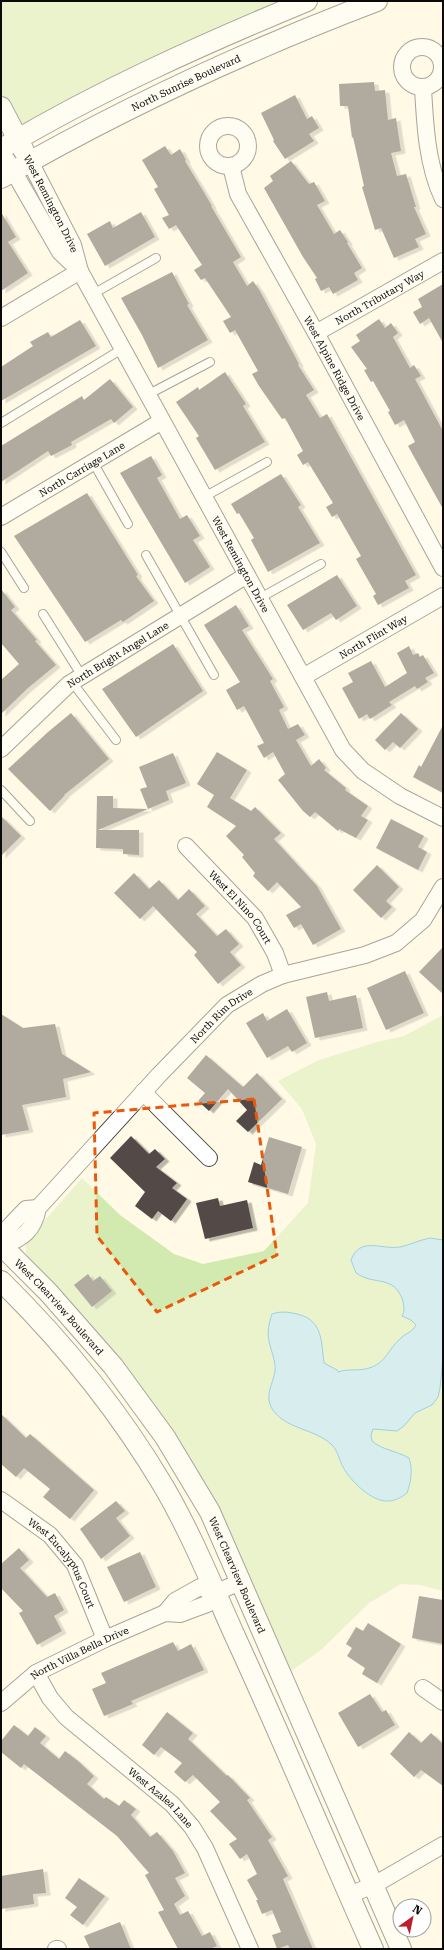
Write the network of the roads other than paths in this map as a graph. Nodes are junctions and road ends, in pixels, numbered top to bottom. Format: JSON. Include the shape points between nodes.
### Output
{"nodes":[{"id":1,"x":306,"y":1,"type":"edge"},
{"id":2,"x":377,"y":1,"type":"edge"},
{"id":3,"x":423,"y":88,"type":"dead end"},
{"id":4,"x":1,"y":107,"type":"edge"},
{"id":5,"x":12,"y":157,"type":"edge"},
{"id":6,"x":231,"y":166,"type":"dead end"},
{"id":7,"x":443,"y":199,"type":"edge"},
{"id":8,"x":156,"y":258,"type":"dead end"},
{"id":9,"x":443,"y":260,"type":"edge"},
{"id":10,"x":80,"y":271,"type":"junction"},
{"id":11,"x":93,"y":294,"type":"junction"},
{"id":12,"x":1,"y":318,"type":"edge"},
{"id":13,"x":316,"y":333,"type":"junction"},
{"id":14,"x":122,"y":349,"type":"junction"},
{"id":15,"x":210,"y":362,"type":"dead end"},
{"id":16,"x":148,"y":395,"type":"junction"},
{"id":17,"x":162,"y":421,"type":"junction"},
{"id":18,"x":1,"y":423,"type":"edge"},
{"id":19,"x":93,"y":462,"type":"junction"},
{"id":20,"x":267,"y":462,"type":"dead end"},
{"id":21,"x":204,"y":497,"type":"junction"},
{"id":22,"x":1,"y":517,"type":"edge"},
{"id":23,"x":128,"y":524,"type":"dead end"},
{"id":24,"x":1,"y":552,"type":"edge"},
{"id":25,"x":146,"y":555,"type":"dead end"},
{"id":26,"x":321,"y":564,"type":"dead end"},
{"id":27,"x":443,"y":568,"type":"edge"},
{"id":28,"x":247,"y":575,"type":"junction"},
{"id":29,"x":24,"y":588,"type":"dead end"},
{"id":30,"x":443,"y":596,"type":"edge"},
{"id":31,"x":260,"y":598,"type":"junction"},
{"id":32,"x":43,"y":614,"type":"dead end"},
{"id":33,"x":182,"y":615,"type":"junction"},
{"id":34,"x":214,"y":674,"type":"dead end"},
{"id":35,"x":303,"y":677,"type":"junction"},
{"id":36,"x":78,"y":679,"type":"junction"},
{"id":37,"x":116,"y":740,"type":"dead end"},
{"id":38,"x":1,"y":749,"type":"edge"},
{"id":39,"x":1,"y":790,"type":"edge"},
{"id":40,"x":443,"y":818,"type":"edge"},
{"id":41,"x":30,"y":821,"type":"dead end"},
{"id":42,"x":186,"y":846,"type":"dead end"},
{"id":43,"x":443,"y":887,"type":"edge"},
{"id":44,"x":284,"y":975,"type":"junction"},
{"id":45,"x":143,"y":1092,"type":"junction"},
{"id":46,"x":209,"y":1158,"type":"dead end"},
{"id":47,"x":1,"y":1246,"type":"edge"},
{"id":48,"x":1,"y":1281,"type":"edge"},
{"id":49,"x":1,"y":1500,"type":"edge"},
{"id":50,"x":240,"y":1582,"type":"junction"},
{"id":51,"x":216,"y":1593,"type":"junction"},
{"id":52,"x":105,"y":1639,"type":"junction"},
{"id":53,"x":36,"y":1673,"type":"junction"},
{"id":54,"x":424,"y":1688,"type":"dead end"},
{"id":55,"x":443,"y":1702,"type":"edge"},
{"id":56,"x":1,"y":1703,"type":"edge"},
{"id":57,"x":443,"y":1845,"type":"edge"},
{"id":58,"x":374,"y":1885,"type":"junction"},
{"id":59,"x":349,"y":1895,"type":"junction"},
{"id":60,"x":250,"y":1949,"type":"edge"},
{"id":61,"x":373,"y":1949,"type":"edge"},
{"id":62,"x":401,"y":1949,"type":"edge"}],
"edges":[{"from":1,"to":5,"type":"street","via":[[178,57]]},
{"from":2,"to":5,"type":"street","name":"North Sunrise Boulevard"},
{"from":3,"to":7,"type":"street","via":[[429,156]]},
{"from":4,"to":5,"type":"street"},
{"from":5,"to":10,"type":"street","name":"West Remington Drive","via":[[73,245]]},
{"from":6,"to":13,"type":"street","name":"West Alpine Ridge Drive","via":[[238,194]]},
{"from":8,"to":11,"type":"lane"},
{"from":9,"to":13,"type":"street","name":"North Tributary Way"},
{"from":10,"to":11,"type":"street","name":"West Remington Drive"},
{"from":10,"to":12,"type":"street"},
{"from":11,"to":14,"type":"street","name":"West Remington Drive"},
{"from":13,"to":27,"type":"street","name":"West Alpine Ridge Drive"},
{"from":14,"to":16,"type":"street","name":"West Remington Drive"},
{"from":14,"to":18,"type":"lane"},
{"from":15,"to":16,"type":"lane"},
{"from":16,"to":17,"type":"street","name":"West Remington Drive"},
{"from":17,"to":19,"type":"street","name":"North Carriage Lane"},
{"from":17,"to":21,"type":"street","name":"West Remington Drive"},
{"from":19,"to":22,"type":"street","name":"North Carriage Lane"},
{"from":19,"to":23,"type":"lane"},
{"from":20,"to":21,"type":"lane"},
{"from":21,"to":28,"type":"street","name":"West Remington Drive"},
{"from":24,"to":29,"type":"lane"},
{"from":25,"to":33,"type":"lane"},
{"from":26,"to":31,"type":"lane"},
{"from":28,"to":31,"type":"street","name":"West Remington Drive"},
{"from":28,"to":33,"type":"street","name":"North Bright Angel Lane"},
{"from":30,"to":35,"type":"street","name":"North Flint Way"},
{"from":31,"to":35,"type":"street","name":"West Remington Drive"},
{"from":32,"to":36,"type":"lane"},
{"from":33,"to":34,"type":"lane"},
{"from":33,"to":36,"type":"street","name":"North Bright Angel Lane"},
{"from":35,"to":40,"type":"street","name":"West Remington Drive","via":[[344,750],[363,771],[400,796]]},
{"from":36,"to":37,"type":"lane"},
{"from":36,"to":38,"type":"street","name":"North Bright Angel Lane"},
{"from":39,"to":41,"type":"lane"},
{"from":42,"to":44,"type":"street","name":"West El Nino Court","via":[[254,918],[275,953]]},
{"from":43,"to":44,"type":"street","name":"North Rim Drive","via":[[423,920],[396,943],[365,955]]},
{"from":44,"to":45,"type":"street","name":"North Rim Drive","via":[[262,984],[227,1006],[202,1028]]},
{"from":45,"to":46,"type":"street"},
{"from":45,"to":47,"type":"street","name":"North Rim Drive","via":[[38,1208],[26,1209],[7,1229]]},
{"from":47,"to":50,"type":"street","name":"West Clearview Boulevard","via":[[42,1285],[113,1366],[165,1437],[210,1512]]},
{"from":48,"to":51,"type":"street","via":[[94,1384],[146,1458],[165,1489]]},
{"from":49,"to":52,"type":"street","name":"West Eucalyptus Court","via":[[50,1535],[75,1565]]},
{"from":50,"to":51,"type":"street","name":"North Villa Bella Drive"},
{"from":50,"to":58,"type":"street","name":"West Clearview Boulevard"},
{"from":51,"to":52,"type":"street","name":"North Villa Bella Drive","via":[[207,1604],[180,1614],[164,1614]]},
{"from":51,"to":59,"type":"street"},
{"from":52,"to":53,"type":"street","name":"North Villa Bella Drive"},
{"from":53,"to":56,"type":"street","name":"North Villa Bella Drive"},
{"from":53,"to":60,"type":"street","name":"West Azalea Lane","via":[[50,1698],[66,1717],[172,1804],[192,1827],[205,1848]]},
{"from":54,"to":55,"type":"street"},
{"from":57,"to":58,"type":"street"},
{"from":58,"to":59,"type":"street"},
{"from":58,"to":62,"type":"street","name":"West Clearview Boulevard"},
{"from":59,"to":61,"type":"street"}]}
